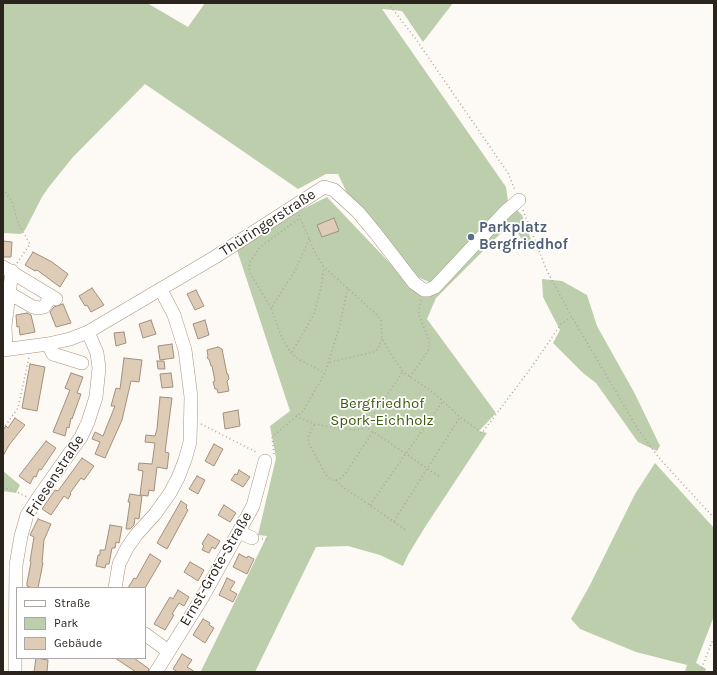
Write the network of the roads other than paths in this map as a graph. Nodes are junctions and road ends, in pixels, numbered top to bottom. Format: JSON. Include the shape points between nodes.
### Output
{"nodes":[{"id":1,"x":519,"y":200,"type":"road end"},
{"id":2,"x":8,"y":269,"type":"edge"},
{"id":3,"x":161,"y":290,"type":"junction"},
{"id":4,"x":9,"y":293,"type":"junction"},
{"id":5,"x":88,"y":332,"type":"junction"},
{"id":6,"x":48,"y":344,"type":"junction"},
{"id":7,"x":4,"y":350,"type":"edge"},
{"id":8,"x":82,"y":363,"type":"dead end"},
{"id":9,"x":265,"y":462,"type":"road end"},
{"id":10,"x":239,"y":532,"type":"junction"},
{"id":11,"x":252,"y":538,"type":"dead end"},
{"id":12,"x":115,"y":587,"type":"edge"},
{"id":13,"x":16,"y":624,"type":"edge"},
{"id":14,"x":146,"y":635,"type":"edge"},
{"id":15,"x":168,"y":652,"type":"junction"},
{"id":16,"x":15,"y":672,"type":"edge"},
{"id":17,"x":156,"y":672,"type":"edge"}],
"edges":[{"from":1,"to":3,"type":"street","name":"Thüringerstraße","via":[[435,287],[428,290],[414,283],[358,212],[334,190],[324,187]]},
{"from":2,"to":4,"type":"street"},
{"from":2,"to":4,"type":"street","via":[[54,298],[39,308]]},
{"from":3,"to":5,"type":"street","name":"Thüringerstraße"},
{"from":3,"to":12,"type":"street","via":[[174,315],[186,350],[191,397],[190,442],[170,493],[127,548],[119,564]]},
{"from":4,"to":7,"type":"street"},
{"from":5,"to":6,"type":"street","name":"Thüringerstraße"},
{"from":5,"to":13,"type":"street","name":"Friesenstraße","via":[[97,353],[99,368],[96,397],[81,437],[28,515],[16,565]]},
{"from":6,"to":7,"type":"street","name":"Thüringerstraße"},
{"from":6,"to":8,"type":"street","via":[[54,354]]},
{"from":9,"to":10,"type":"street","name":"Ernst-Grote-Straße","via":[[253,506]]},
{"from":10,"to":11,"type":"street"},
{"from":10,"to":15,"type":"street","name":"Ernst-Grote-Straße"},
{"from":13,"to":16,"type":"street","name":"Friesenstraße"},
{"from":14,"to":15,"type":"street"},
{"from":15,"to":17,"type":"street","name":"Ernst-Grote-Straße"}]}
